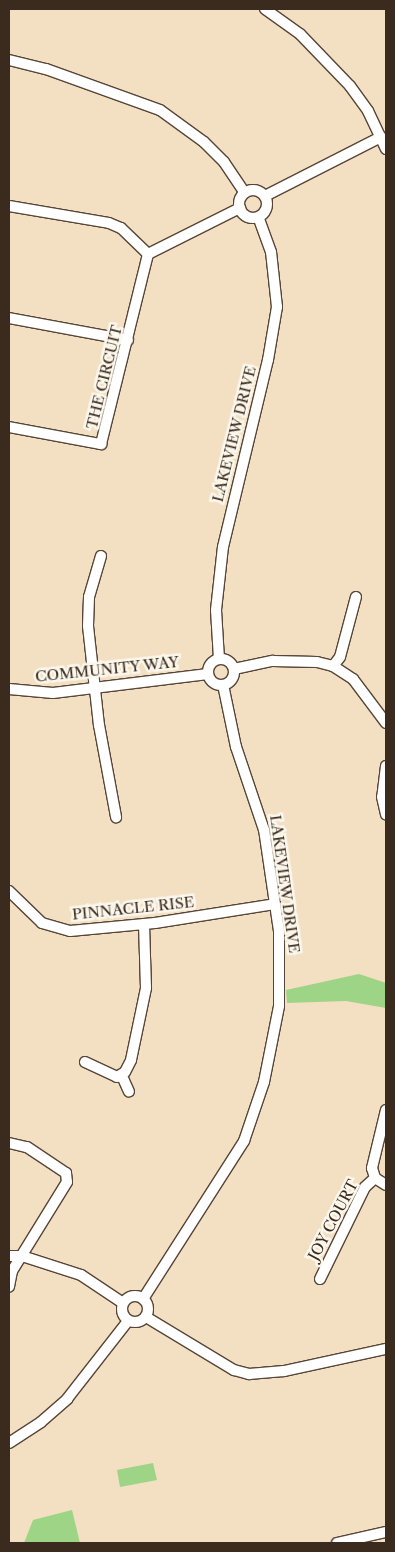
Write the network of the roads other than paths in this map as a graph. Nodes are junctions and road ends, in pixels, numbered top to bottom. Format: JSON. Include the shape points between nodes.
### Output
{"nodes":[{"id":1,"x":265,"y":9,"type":"edge"},
{"id":2,"x":9,"y":60,"type":"edge"},
{"id":3,"x":381,"y":137,"type":"junction"},
{"id":4,"x":386,"y":150,"type":"edge"},
{"id":5,"x":245,"y":193,"type":"junction"},
{"id":6,"x":265,"y":196,"type":"junction"},
{"id":7,"x":9,"y":206,"type":"edge"},
{"id":8,"x":240,"y":208,"type":"junction"},
{"id":9,"x":258,"y":218,"type":"junction"},
{"id":10,"x":148,"y":254,"type":"junction"},
{"id":11,"x":9,"y":318,"type":"edge"},
{"id":12,"x":128,"y":340,"type":"junction"},
{"id":13,"x":9,"y":427,"type":"edge"},
{"id":14,"x":100,"y":556,"type":"dead end"},
{"id":15,"x":356,"y":597,"type":"dead end"},
{"id":16,"x":219,"y":659,"type":"junction"},
{"id":17,"x":334,"y":666,"type":"junction"},
{"id":18,"x":234,"y":670,"type":"junction"},
{"id":19,"x":208,"y":674,"type":"junction"},
{"id":20,"x":223,"y":685,"type":"junction"},
{"id":21,"x":95,"y":688,"type":"junction"},
{"id":22,"x":9,"y":689,"type":"edge"},
{"id":23,"x":386,"y":723,"type":"edge"},
{"id":24,"x":386,"y":766,"type":"edge"},
{"id":25,"x":386,"y":815,"type":"edge"},
{"id":26,"x":116,"y":817,"type":"dead end"},
{"id":27,"x":9,"y":890,"type":"edge"},
{"id":28,"x":275,"y":904,"type":"junction"},
{"id":29,"x":144,"y":924,"type":"junction"},
{"id":30,"x":85,"y":1062,"type":"dead end"},
{"id":31,"x":122,"y":1076,"type":"junction"},
{"id":32,"x":129,"y":1092,"type":"dead end"},
{"id":33,"x":386,"y":1110,"type":"edge"},
{"id":34,"x":9,"y":1143,"type":"edge"},
{"id":35,"x":376,"y":1178,"type":"junction"},
{"id":36,"x":386,"y":1185,"type":"edge"},
{"id":37,"x":9,"y":1256,"type":"edge"},
{"id":38,"x":22,"y":1256,"type":"junction"},
{"id":39,"x":320,"y":1278,"type":"dead end"},
{"id":40,"x":9,"y":1286,"type":"edge"},
{"id":41,"x":143,"y":1299,"type":"junction"},
{"id":42,"x":124,"y":1303,"type":"junction"},
{"id":43,"x":146,"y":1317,"type":"junction"},
{"id":44,"x":128,"y":1321,"type":"junction"},
{"id":45,"x":386,"y":1349,"type":"edge"},
{"id":46,"x":9,"y":1443,"type":"edge"},
{"id":47,"x":386,"y":1532,"type":"edge"},
{"id":48,"x":337,"y":1543,"type":"edge"}],
"edges":[{"from":1,"to":3,"type":"street","via":[[300,34],[327,59],[368,111]]},
{"from":2,"to":5,"type":"street","via":[[46,69],[160,110],[204,142],[224,162]]},
{"from":3,"to":4,"type":"street"},
{"from":3,"to":6,"type":"street"},
{"from":5,"to":6,"type":"street","via":[[253,190]]},
{"from":5,"to":8,"type":"street"},
{"from":6,"to":9,"type":"street","via":[[267,208]]},
{"from":7,"to":10,"type":"street","via":[[109,223],[121,228]]},
{"from":8,"to":9,"type":"street","via":[[249,217]]},
{"from":8,"to":10,"type":"street"},
{"from":9,"to":16,"type":"street","name":"LAKEVIEW DRIVE","via":[[271,252],[277,307],[268,360],[223,547],[216,610]]},
{"from":10,"to":12,"type":"street","name":"THE CIRCUIT"},
{"from":11,"to":12,"type":"street"},
{"from":12,"to":13,"type":"street","name":"THE CIRCUIT","via":[[101,444]]},
{"from":14,"to":21,"type":"street","via":[[89,597],[88,626]]},
{"from":15,"to":17,"type":"street","via":[[340,657]]},
{"from":16,"to":18,"type":"street","via":[[229,661]]},
{"from":16,"to":19,"type":"street","via":[[210,665]]},
{"from":17,"to":18,"type":"street","via":[[317,662],[273,661]]},
{"from":17,"to":23,"type":"street","via":[[353,679]]},
{"from":18,"to":20,"type":"street","via":[[232,679]]},
{"from":19,"to":20,"type":"street","via":[[212,682]]},
{"from":19,"to":21,"type":"street","name":"COMMUNITY WAY"},
{"from":20,"to":28,"type":"street","name":"LAKEVIEW DRIVE","via":[[236,747],[259,808]]},
{"from":21,"to":22,"type":"street","name":"COMMUNITY WAY","via":[[53,693]]},
{"from":21,"to":26,"type":"street"},
{"from":24,"to":25,"type":"street","via":[[382,797]]},
{"from":27,"to":29,"type":"street","name":"PINNACLE RISE","via":[[31,915],[54,928],[88,930]]},
{"from":28,"to":29,"type":"street","name":"PINNACLE RISE"},
{"from":28,"to":41,"type":"street","name":"LAKEVIEW DRIVE","via":[[279,931],[279,1006],[254,1115],[236,1157]]},
{"from":29,"to":31,"type":"street","via":[[147,962],[143,1016],[131,1060]]},
{"from":30,"to":31,"type":"street","via":[[117,1077]]},
{"from":31,"to":32,"type":"street"},
{"from":33,"to":35,"type":"street","via":[[372,1168]]},
{"from":34,"to":38,"type":"street","via":[[27,1147],[66,1173],[67,1182]]},
{"from":35,"to":36,"type":"street"},
{"from":35,"to":39,"type":"street","name":"JOY COURT","via":[[365,1187]]},
{"from":37,"to":38,"type":"street"},
{"from":38,"to":40,"type":"street","via":[[12,1271]]},
{"from":38,"to":42,"type":"street","via":[[81,1275]]},
{"from":41,"to":42,"type":"street","via":[[133,1296]]},
{"from":41,"to":43,"type":"street","via":[[148,1307]]},
{"from":42,"to":44,"type":"street","via":[[123,1314]]},
{"from":43,"to":44,"type":"street","via":[[137,1322]]},
{"from":43,"to":45,"type":"street","via":[[234,1370],[249,1374],[284,1371]]},
{"from":44,"to":46,"type":"street","via":[[67,1399],[41,1422]]},
{"from":47,"to":48,"type":"street"}]}
